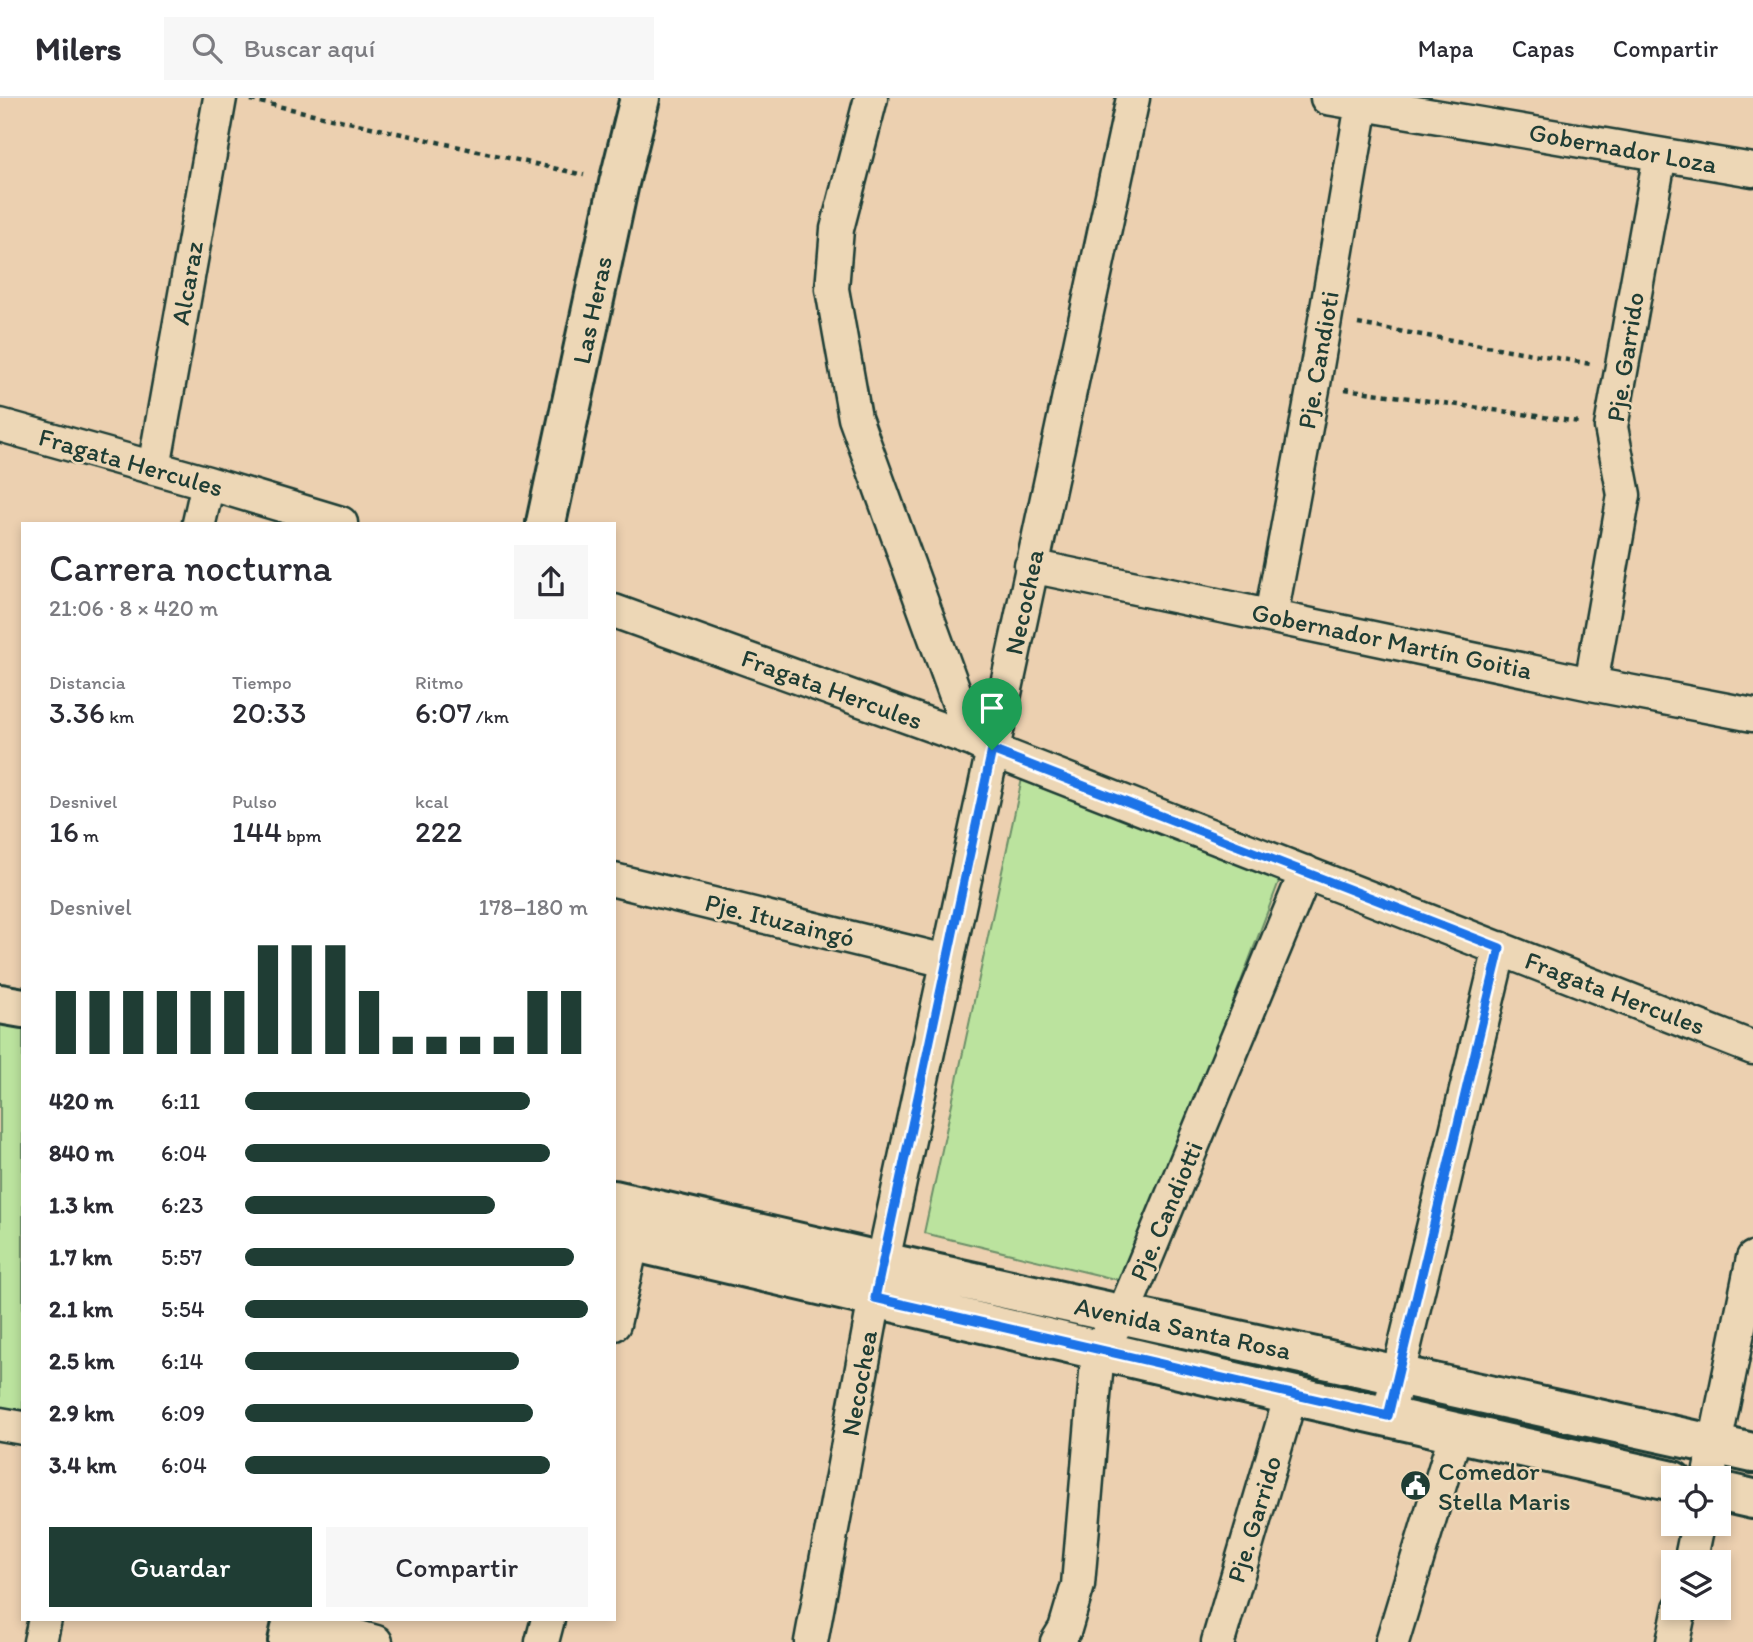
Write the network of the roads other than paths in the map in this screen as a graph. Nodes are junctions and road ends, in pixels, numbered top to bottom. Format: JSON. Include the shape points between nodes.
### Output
{"nodes":[{"id":1,"x":220,"y":98,"type":"edge"},
{"id":2,"x":640,"y":98,"type":"edge"},
{"id":3,"x":666,"y":98,"type":"edge"},
{"id":4,"x":871,"y":98,"type":"edge"},
{"id":5,"x":1133,"y":98,"type":"edge"},
{"id":6,"x":1327,"y":98,"type":"edge"},
{"id":7,"x":1362,"y":104,"type":"junction"},
{"id":8,"x":1660,"y":155,"type":"junction"},
{"id":9,"x":1753,"y":170,"type":"edge"},
{"id":10,"x":0,"y":425,"type":"edge"},
{"id":11,"x":155,"y":468,"type":"junction"},
{"id":12,"x":208,"y":483,"type":"junction"},
{"id":13,"x":199,"y":522,"type":"edge"},
{"id":14,"x":338,"y":522,"type":"edge"},
{"id":15,"x":545,"y":522,"type":"edge"},
{"id":16,"x":573,"y":522,"type":"edge"},
{"id":17,"x":1031,"y":566,"type":"junction"},
{"id":18,"x":616,"y":612,"type":"edge"},
{"id":19,"x":1271,"y":616,"type":"junction"},
{"id":20,"x":1591,"y":684,"type":"junction"},
{"id":21,"x":1753,"y":715,"type":"edge"},
{"id":22,"x":982,"y":745,"type":"junction"},
{"id":23,"x":1306,"y":872,"type":"junction"},
{"id":24,"x":616,"y":880,"type":"edge"},
{"id":25,"x":1500,"y":948,"type":"junction"},
{"id":26,"x":946,"y":961,"type":"junction"},
{"id":27,"x":0,"y":1004,"type":"edge"},
{"id":28,"x":21,"y":1008,"type":"edge"},
{"id":29,"x":1753,"y":1048,"type":"edge"},
{"id":30,"x":625,"y":1221,"type":"edge"},
{"id":31,"x":1753,"y":1258,"type":"edge"},
{"id":32,"x":879,"y":1280,"type":"junction"},
{"id":33,"x":616,"y":1305,"type":"edge"},
{"id":34,"x":1123,"y":1314,"type":"junction"},
{"id":35,"x":1098,"y":1350,"type":"junction"},
{"id":36,"x":1399,"y":1375,"type":"junction"},
{"id":37,"x":1291,"y":1395,"type":"junction"},
{"id":38,"x":1388,"y":1416,"type":"junction"},
{"id":39,"x":0,"y":1424,"type":"edge"},
{"id":40,"x":21,"y":1428,"type":"edge"},
{"id":41,"x":1456,"y":1432,"type":"junction"},
{"id":42,"x":1753,"y":1453,"type":"edge"},
{"id":43,"x":1712,"y":1462,"type":"edge"},
{"id":44,"x":1661,"y":1478,"type":"edge"},
{"id":45,"x":1731,"y":1494,"type":"edge"},
{"id":46,"x":1753,"y":1499,"type":"edge"},
{"id":47,"x":1678,"y":1620,"type":"edge"},
{"id":48,"x":45,"y":1621,"type":"edge"},
{"id":49,"x":547,"y":1621,"type":"edge"},
{"id":50,"x":318,"y":1627,"type":"edge"},
{"id":51,"x":40,"y":1642,"type":"edge"},
{"id":52,"x":288,"y":1642,"type":"edge"},
{"id":53,"x":376,"y":1642,"type":"edge"},
{"id":54,"x":542,"y":1642,"type":"edge"},
{"id":55,"x":811,"y":1642,"type":"edge"},
{"id":56,"x":1057,"y":1642,"type":"edge"},
{"id":57,"x":1218,"y":1642,"type":"edge"},
{"id":58,"x":1392,"y":1642,"type":"edge"},
{"id":59,"x":1673,"y":1642,"type":"edge"}],
"edges":[{"from":1,"to":11,"type":"street","name":"Alcaraz"},
{"from":2,"to":15,"type":"main road","name":"Las Heras"},
{"from":3,"to":16,"type":"main road","name":"Las Heras"},
{"from":4,"to":22,"type":"street","via":[[837,229],[832,289],[855,418]]},
{"from":5,"to":17,"type":"street","name":"Necochea"},
{"from":6,"to":7,"type":"street","name":"Gobernador Loza"},
{"from":7,"to":8,"type":"street","name":"Gobernador Loza"},
{"from":7,"to":19,"type":"street","name":"Pje. Candioti"},
{"from":8,"to":9,"type":"street","name":"Gobernador Loza"},
{"from":8,"to":20,"type":"street","name":"Pje. Garrido","via":[[1611,427],[1623,495]]},
{"from":10,"to":11,"type":"street","name":"Fragata Hercules"},
{"from":11,"to":12,"type":"street","name":"Fragata Hercules"},
{"from":12,"to":13,"type":"street"},
{"from":12,"to":14,"type":"street","name":"Fragata Hercules"},
{"from":17,"to":19,"type":"street","name":"Gobernador Martín Goitia"},
{"from":17,"to":22,"type":"street","name":"Necochea"},
{"from":18,"to":22,"type":"street","name":"Fragata Hercules"},
{"from":19,"to":20,"type":"street","name":"Gobernador Martín Goitia"},
{"from":20,"to":21,"type":"street","name":"Gobernador Martín Goitia"},
{"from":22,"to":23,"type":"street","name":"Fragata Hercules"},
{"from":22,"to":26,"type":"street","name":"Necochea"},
{"from":23,"to":25,"type":"street","name":"Fragata Hercules"},
{"from":23,"to":34,"type":"street","name":"Pje. Candiotti"},
{"from":24,"to":26,"type":"street","name":"Pje. Ituzaingó"},
{"from":25,"to":29,"type":"street","name":"Fragata Hercules"},
{"from":25,"to":36,"type":"street"},
{"from":26,"to":32,"type":"street","name":"Necochea"},
{"from":27,"to":28,"type":"main road"},
{"from":30,"to":32,"type":"main road","name":"Avenida Santa Rosa"},
{"from":30,"to":33,"type":"street"},
{"from":31,"to":43,"type":"street"},
{"from":32,"to":34,"type":"main road","name":"Avenida Santa Rosa"},
{"from":32,"to":35,"type":"main road","name":"Avenida Santa Rosa"},
{"from":32,"to":55,"type":"street","name":"Necochea"},
{"from":34,"to":35,"type":"street","name":"Pje. Candiotti"},
{"from":34,"to":36,"type":"main road","name":"Avenida Santa Rosa"},
{"from":35,"to":37,"type":"main road","name":"Avenida Santa Rosa"},
{"from":35,"to":56,"type":"street","name":"Pje. Candiotti","via":[[1078,1585]]},
{"from":36,"to":38,"type":"street"},
{"from":36,"to":43,"type":"main road","name":"Avenida Santa Rosa"},
{"from":37,"to":38,"type":"main road","name":"Avenida Santa Rosa"},
{"from":37,"to":57,"type":"street","name":"Pje. Garrido"},
{"from":38,"to":41,"type":"main road","name":"Avenida Santa Rosa"},
{"from":39,"to":40,"type":"street"},
{"from":41,"to":44,"type":"main road","name":"Avenida Santa Rosa"},
{"from":41,"to":58,"type":"street"},
{"from":42,"to":43,"type":"main road","name":"Avenida Santa Rosa"},
{"from":45,"to":46,"type":"main road"},
{"from":47,"to":59,"type":"street"},
{"from":48,"to":51,"type":"street"},
{"from":49,"to":54,"type":"street"},
{"from":50,"to":52,"type":"main road"},
{"from":50,"to":53,"type":"street"}]}
